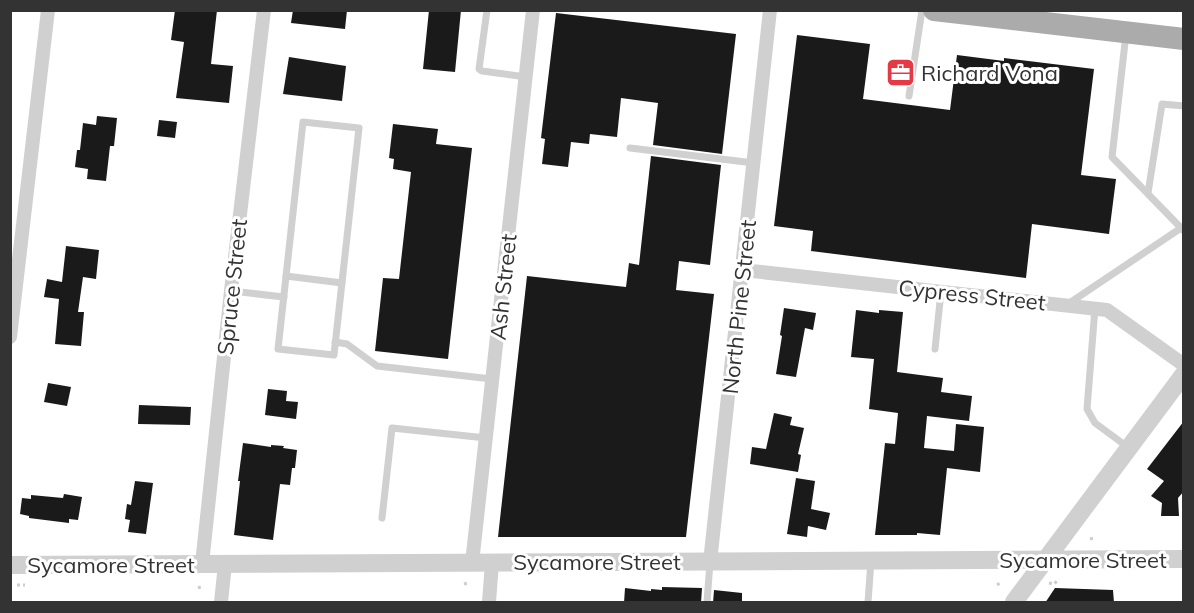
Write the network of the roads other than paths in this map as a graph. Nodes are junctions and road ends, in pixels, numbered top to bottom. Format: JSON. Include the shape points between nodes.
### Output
{"nodes":[{"id":1,"x":48,"y":10,"type":"edge"},
{"id":2,"x":264,"y":10,"type":"edge"},
{"id":3,"x":487,"y":10,"type":"edge"},
{"id":4,"x":533,"y":10,"type":"edge"},
{"id":5,"x":770,"y":10,"type":"edge"},
{"id":6,"x":922,"y":10,"type":"edge"},
{"id":7,"x":934,"y":10,"type":"edge"},
{"id":8,"x":1033,"y":16,"type":"edge"},
{"id":9,"x":1126,"y":32,"type":"junction"},
{"id":10,"x":1184,"y":39,"type":"edge"},
{"id":11,"x":526,"y":77,"type":"junction"},
{"id":12,"x":909,"y":96,"type":"dead end"},
{"id":13,"x":1184,"y":106,"type":"edge"},
{"id":14,"x":630,"y":148,"type":"dead end"},
{"id":15,"x":754,"y":163,"type":"junction"},
{"id":16,"x":1148,"y":193,"type":"junction"},
{"id":17,"x":1182,"y":230,"type":"edge"},
{"id":18,"x":743,"y":270,"type":"junction"},
{"id":19,"x":286,"y":276,"type":"junction"},
{"id":20,"x":342,"y":283,"type":"junction"},
{"id":21,"x":231,"y":291,"type":"junction"},
{"id":22,"x":941,"y":292,"type":"junction"},
{"id":23,"x":284,"y":297,"type":"junction"},
{"id":24,"x":1066,"y":305,"type":"junction"},
{"id":25,"x":1095,"y":308,"type":"junction"},
{"id":26,"x":10,"y":337,"type":"edge"},
{"id":27,"x":335,"y":342,"type":"junction"},
{"id":28,"x":935,"y":349,"type":"dead end"},
{"id":29,"x":1184,"y":365,"type":"edge"},
{"id":30,"x":1184,"y":374,"type":"edge"},
{"id":31,"x":492,"y":379,"type":"junction"},
{"id":32,"x":486,"y":438,"type":"junction"},
{"id":33,"x":1129,"y":448,"type":"junction"},
{"id":34,"x":382,"y":518,"type":"dead end"},
{"id":35,"x":1184,"y":559,"type":"edge"},
{"id":36,"x":871,"y":561,"type":"junction"},
{"id":37,"x":1045,"y":561,"type":"junction"},
{"id":38,"x":492,"y":562,"type":"junction"},
{"id":39,"x":710,"y":562,"type":"junction"},
{"id":40,"x":472,"y":563,"type":"junction"},
{"id":41,"x":202,"y":564,"type":"junction"},
{"id":42,"x":225,"y":564,"type":"junction"},
{"id":43,"x":10,"y":565,"type":"edge"},
{"id":44,"x":221,"y":603,"type":"edge"},
{"id":45,"x":489,"y":603,"type":"edge"},
{"id":46,"x":707,"y":603,"type":"edge"},
{"id":47,"x":868,"y":603,"type":"edge"},
{"id":48,"x":1014,"y":603,"type":"edge"}],
"edges":[{"from":1,"to":26,"type":"street"},
{"from":2,"to":21,"type":"street","name":"Spruce Street"},
{"from":3,"to":11,"type":"lane","via":[[479,69]]},
{"from":4,"to":11,"type":"street","name":"Ash Street"},
{"from":5,"to":15,"type":"street","name":"North Pine Street"},
{"from":6,"to":12,"type":"lane"},
{"from":7,"to":8,"type":"main road"},
{"from":8,"to":9,"type":"main road"},
{"from":9,"to":10,"type":"main road"},
{"from":9,"to":16,"type":"lane","via":[[1112,157]]},
{"from":11,"to":31,"type":"street","name":"Ash Street"},
{"from":13,"to":16,"type":"lane","via":[[1162,104]]},
{"from":14,"to":15,"type":"lane"},
{"from":15,"to":18,"type":"street","name":"North Pine Street"},
{"from":16,"to":17,"type":"lane"},
{"from":17,"to":24,"type":"lane"},
{"from":18,"to":22,"type":"street","name":"Cypress Street"},
{"from":18,"to":39,"type":"street","name":"North Pine Street"},
{"from":19,"to":20,"type":"lane"},
{"from":19,"to":20,"type":"lane","via":[[303,122],[359,128]]},
{"from":19,"to":23,"type":"lane"},
{"from":20,"to":27,"type":"lane"},
{"from":21,"to":23,"type":"lane"},
{"from":21,"to":41,"type":"street","name":"Spruce Street"},
{"from":22,"to":24,"type":"street","name":"Cypress Street"},
{"from":22,"to":28,"type":"lane"},
{"from":23,"to":27,"type":"lane","via":[[278,349],[334,355]]},
{"from":24,"to":25,"type":"street","name":"Cypress Street"},
{"from":25,"to":29,"type":"street","name":"Cypress Street","via":[[1107,310]]},
{"from":25,"to":33,"type":"lane","via":[[1087,409],[1095,423]]},
{"from":27,"to":31,"type":"lane","via":[[347,344],[377,366]]},
{"from":30,"to":33,"type":"street"},
{"from":31,"to":32,"type":"street","name":"Ash Street"},
{"from":32,"to":34,"type":"lane","via":[[392,428]]},
{"from":32,"to":40,"type":"street","name":"Ash Street"},
{"from":33,"to":37,"type":"street"},
{"from":35,"to":37,"type":"street","name":"Sycamore Street"},
{"from":36,"to":37,"type":"street","name":"Sycamore Street"},
{"from":36,"to":39,"type":"street","name":"Sycamore Street"},
{"from":36,"to":47,"type":"lane"},
{"from":37,"to":48,"type":"street"},
{"from":38,"to":39,"type":"street","name":"Sycamore Street"},
{"from":38,"to":40,"type":"street","name":"Sycamore Street"},
{"from":38,"to":45,"type":"street"},
{"from":39,"to":46,"type":"lane","name":"North Pine Street"},
{"from":40,"to":42,"type":"street","name":"Sycamore Street"},
{"from":41,"to":42,"type":"street","name":"Sycamore Street"},
{"from":41,"to":43,"type":"street","name":"Sycamore Street"},
{"from":42,"to":44,"type":"street"}]}
